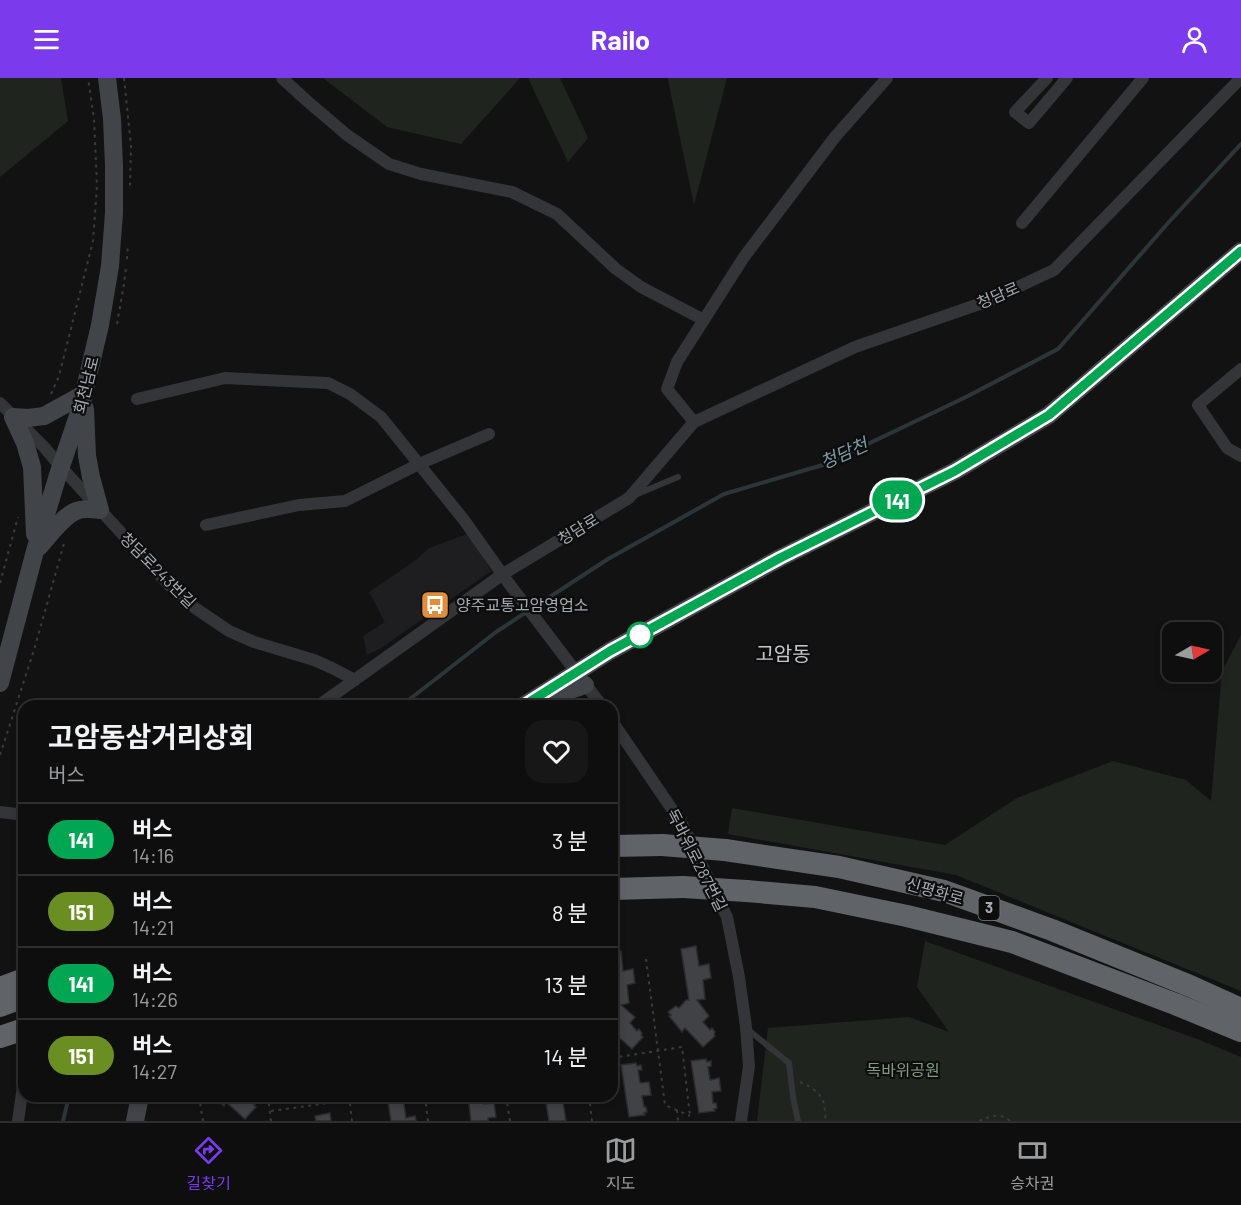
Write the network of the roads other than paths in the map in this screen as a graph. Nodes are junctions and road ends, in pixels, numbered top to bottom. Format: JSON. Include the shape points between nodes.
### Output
{"nodes":[{"id":1,"x":107,"y":78,"type":"edge"},
{"id":2,"x":282,"y":78,"type":"edge"},
{"id":3,"x":887,"y":78,"type":"edge"},
{"id":4,"x":1047,"y":78,"type":"edge"},
{"id":5,"x":1067,"y":78,"type":"edge"},
{"id":6,"x":1143,"y":78,"type":"edge"},
{"id":7,"x":1241,"y":78,"type":"edge"},
{"id":8,"x":1022,"y":223,"type":"dead end"},
{"id":9,"x":1241,"y":251,"type":"edge"},
{"id":10,"x":704,"y":320,"type":"junction"},
{"id":11,"x":1241,"y":369,"type":"edge"},
{"id":12,"x":84,"y":394,"type":"junction"},
{"id":13,"x":137,"y":399,"type":"dead end"},
{"id":14,"x":0,"y":403,"type":"edge"},
{"id":15,"x":13,"y":417,"type":"junction"},
{"id":16,"x":694,"y":422,"type":"junction"},
{"id":17,"x":489,"y":434,"type":"dead end"},
{"id":18,"x":1241,"y":456,"type":"edge"},
{"id":19,"x":419,"y":464,"type":"junction"},
{"id":20,"x":61,"y":468,"type":"junction"},
{"id":21,"x":678,"y":477,"type":"dead end"},
{"id":22,"x":629,"y":498,"type":"junction"},
{"id":23,"x":100,"y":510,"type":"junction"},
{"id":24,"x":206,"y":525,"type":"dead end"},
{"id":25,"x":35,"y":551,"type":"junction"},
{"id":26,"x":505,"y":578,"type":"junction"},
{"id":27,"x":355,"y":681,"type":"junction"},
{"id":28,"x":583,"y":681,"type":"junction"},
{"id":29,"x":0,"y":683,"type":"edge"},
{"id":30,"x":327,"y":700,"type":"edge"},
{"id":31,"x":538,"y":700,"type":"edge"},
{"id":32,"x":597,"y":700,"type":"edge"},
{"id":33,"x":618,"y":730,"type":"edge"},
{"id":34,"x":0,"y":812,"type":"edge"},
{"id":35,"x":18,"y":814,"type":"edge"},
{"id":36,"x":618,"y":846,"type":"edge"},
{"id":37,"x":618,"y":889,"type":"edge"},
{"id":38,"x":1241,"y":1009,"type":"edge"},
{"id":39,"x":746,"y":1027,"type":"junction"},
{"id":40,"x":18,"y":1031,"type":"edge"},
{"id":41,"x":1241,"y":1031,"type":"edge"},
{"id":42,"x":0,"y":1037,"type":"edge"},
{"id":43,"x":21,"y":1102,"type":"edge"},
{"id":44,"x":139,"y":1102,"type":"edge"},
{"id":45,"x":18,"y":1121,"type":"edge"},
{"id":46,"x":135,"y":1121,"type":"edge"},
{"id":47,"x":741,"y":1121,"type":"edge"},
{"id":48,"x":798,"y":1121,"type":"edge"}],
"edges":[{"from":1,"to":12,"type":"main road","name":"회천남로","via":[[114,166],[110,266]]},
{"from":2,"to":10,"type":"street","via":[[347,135],[389,165],[512,192],[557,214],[624,275]]},
{"from":3,"to":10,"type":"street","via":[[835,137],[744,257]]},
{"from":4,"to":5,"type":"street","via":[[1015,112],[1029,123]]},
{"from":6,"to":8,"type":"street"},
{"from":7,"to":16,"type":"street","name":"청담로","via":[[1054,270],[988,301],[855,347]]},
{"from":9,"to":28,"type":"main road","via":[[1049,415],[955,471],[780,558],[610,651]]},
{"from":10,"to":16,"type":"street","via":[[677,362],[667,389]]},
{"from":11,"to":18,"type":"street","via":[[1198,405],[1227,448]]},
{"from":12,"to":15,"type":"main road","via":[[44,416]]},
{"from":12,"to":20,"type":"main road","name":"회천남로"},
{"from":12,"to":23,"type":"main road","via":[[87,456]]},
{"from":13,"to":19,"type":"street","via":[[225,378],[328,383],[381,417]]},
{"from":14,"to":15,"type":"street","name":"청담로243번길"},
{"from":15,"to":20,"type":"street","name":"청담로243번길"},
{"from":15,"to":25,"type":"main road","via":[[32,467]]},
{"from":16,"to":22,"type":"street","name":"청담로"},
{"from":17,"to":19,"type":"street"},
{"from":19,"to":24,"type":"street","via":[[345,501],[299,505]]},
{"from":19,"to":26,"type":"street"},
{"from":20,"to":23,"type":"street","name":"청담로243번길"},
{"from":20,"to":25,"type":"main road","name":"회천남로"},
{"from":21,"to":22,"type":"lane"},
{"from":22,"to":26,"type":"street","name":"청담로"},
{"from":23,"to":25,"type":"main road","via":[[76,511]]},
{"from":23,"to":27,"type":"street","name":"청담로243번길","via":[[168,584],[229,631],[314,660]]},
{"from":25,"to":29,"type":"main road","name":"회천남로"},
{"from":26,"to":27,"type":"street","name":"청담로"},
{"from":26,"to":28,"type":"street"},
{"from":27,"to":30,"type":"street","name":"청담로"},
{"from":28,"to":31,"type":"main road"},
{"from":28,"to":32,"type":"street"},
{"from":33,"to":39,"type":"street","name":"독바위로287번길","via":[[682,824],[727,917]]},
{"from":34,"to":35,"type":"street"},
{"from":36,"to":38,"type":"highway","name":"신평화로","number":"3","bridge":true,"via":[[725,850],[839,867],[944,891],[1052,930]]},
{"from":37,"to":41,"type":"highway","name":"신평화로","number":"3","bridge":true,"via":[[683,887],[815,897],[907,916],[1012,942]]},
{"from":39,"to":47,"type":"street","name":"독바위로287번길","via":[[749,1066]]},
{"from":39,"to":48,"type":"lane","via":[[789,1063]]},
{"from":40,"to":42,"type":"highway"},
{"from":43,"to":45,"type":"street"},
{"from":44,"to":46,"type":"main road"}]}
